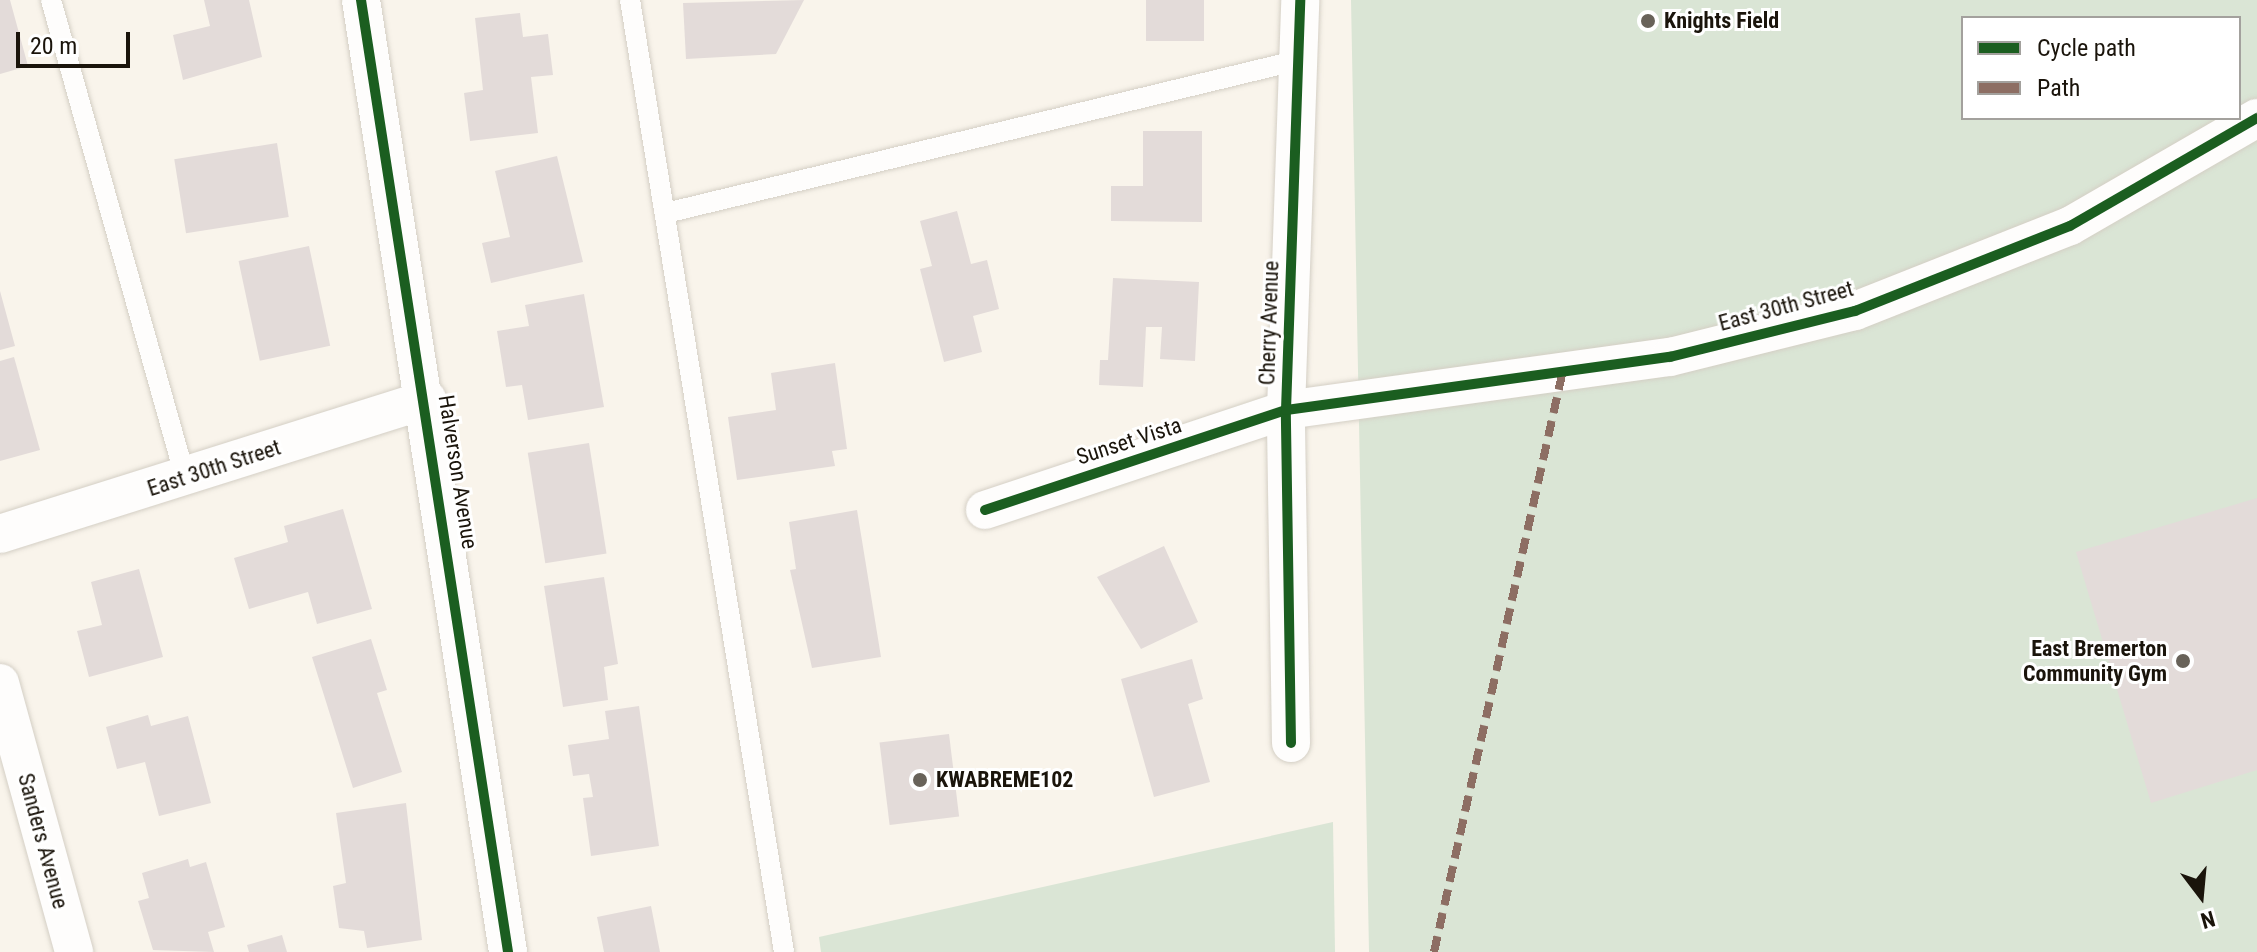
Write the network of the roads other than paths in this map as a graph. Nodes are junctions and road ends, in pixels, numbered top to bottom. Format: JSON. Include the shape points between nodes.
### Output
{"nodes":[{"id":1,"x":51,"y":0,"type":"edge"},
{"id":2,"x":361,"y":0,"type":"edge"},
{"id":3,"x":630,"y":0,"type":"edge"},
{"id":4,"x":1300,"y":0,"type":"edge"},
{"id":5,"x":1299,"y":60,"type":"junction"},
{"id":6,"x":2257,"y":118,"type":"edge"},
{"id":7,"x":666,"y":213,"type":"junction"},
{"id":8,"x":427,"y":399,"type":"junction"},
{"id":9,"x":1286,"y":410,"type":"junction"},
{"id":10,"x":185,"y":477,"type":"junction"},
{"id":11,"x":985,"y":510,"type":"dead end"},
{"id":12,"x":0,"y":534,"type":"edge"},
{"id":13,"x":0,"y":683,"type":"edge"},
{"id":14,"x":1291,"y":743,"type":"dead end"},
{"id":15,"x":74,"y":952,"type":"edge"},
{"id":16,"x":508,"y":952,"type":"edge"},
{"id":17,"x":784,"y":952,"type":"edge"}],
"edges":[{"from":1,"to":10,"type":"lane"},
{"from":2,"to":8,"type":"street","name":"Halverson Avenue"},
{"from":3,"to":7,"type":"lane"},
{"from":4,"to":5,"type":"street","name":"Cherry Avenue"},
{"from":5,"to":7,"type":"lane"},
{"from":5,"to":9,"type":"street","name":"Cherry Avenue"},
{"from":6,"to":9,"type":"street","name":"East 30th Street","via":[[2070,226],[1855,311],[1670,357]]},
{"from":7,"to":17,"type":"lane"},
{"from":8,"to":10,"type":"street","name":"East 30th Street"},
{"from":8,"to":16,"type":"street","name":"Halverson Avenue"},
{"from":9,"to":11,"type":"street","name":"Sunset Vista"},
{"from":9,"to":14,"type":"street","name":"Cherry Avenue"},
{"from":10,"to":12,"type":"street","name":"East 30th Street"},
{"from":13,"to":15,"type":"street","name":"Sanders Avenue"}]}
